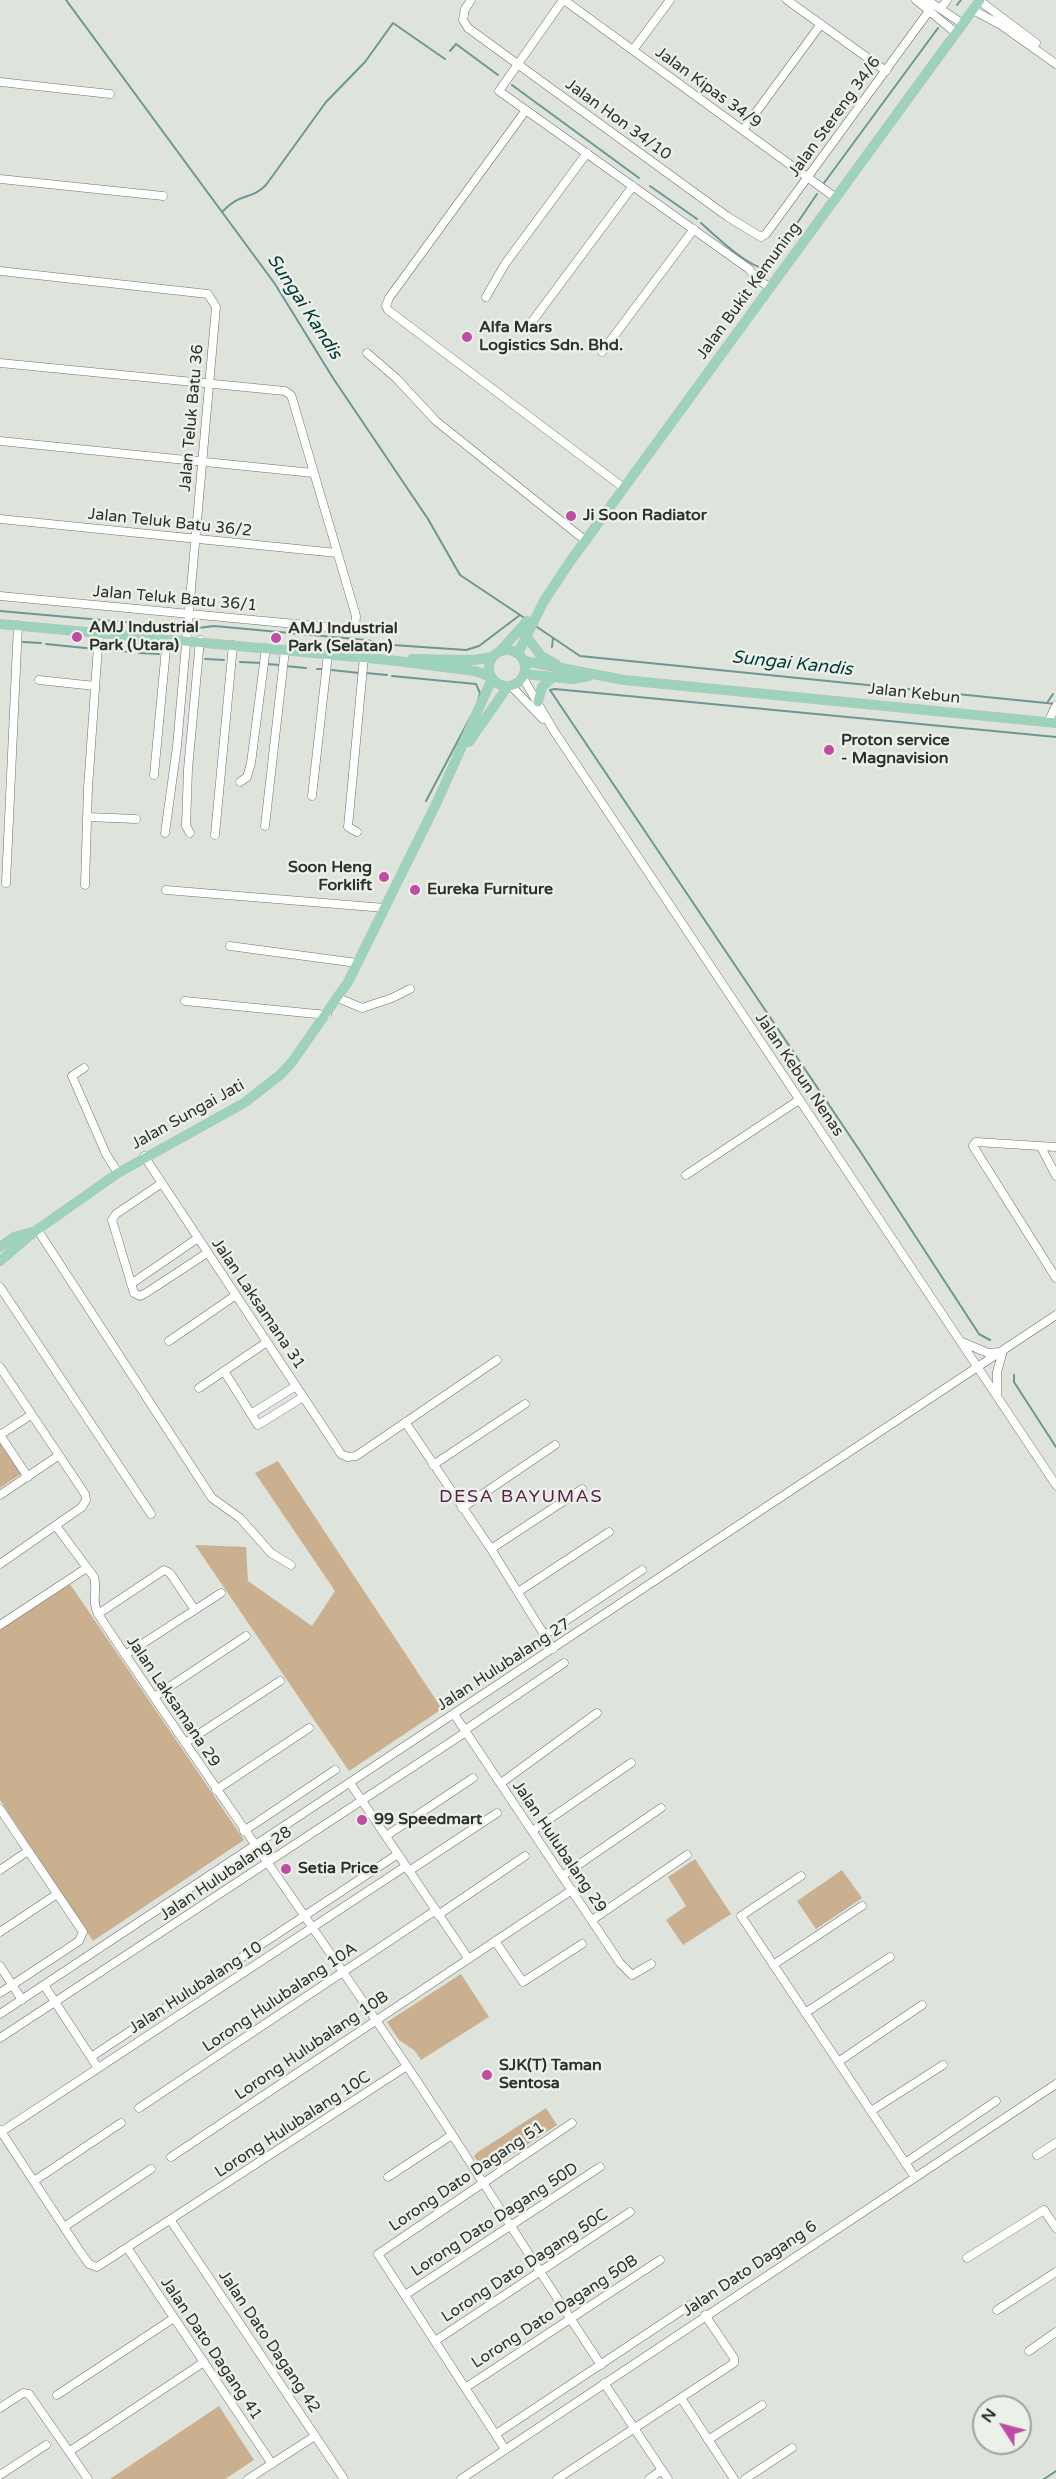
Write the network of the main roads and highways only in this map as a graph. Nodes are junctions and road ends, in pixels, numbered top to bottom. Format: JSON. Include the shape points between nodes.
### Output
{"nodes":[{"id":1,"x":980,"y":1,"type":"edge"},
{"id":2,"x":544,"y":601,"type":"junction"},
{"id":3,"x":0,"y":624,"type":"edge"},
{"id":4,"x":525,"y":634,"type":"junction"},
{"id":5,"x":496,"y":654,"type":"junction"},
{"id":6,"x":521,"y":657,"type":"junction"},
{"id":7,"x":389,"y":660,"type":"junction"},
{"id":8,"x":575,"y":671,"type":"junction"},
{"id":9,"x":524,"y":676,"type":"junction"},
{"id":10,"x":591,"y":676,"type":"junction"},
{"id":11,"x":492,"y":678,"type":"junction"},
{"id":12,"x":552,"y":678,"type":"junction"},
{"id":13,"x":509,"y":686,"type":"junction"},
{"id":14,"x":538,"y":702,"type":"road end"},
{"id":15,"x":1052,"y":722,"type":"edge"},
{"id":16,"x":457,"y":758,"type":"junction"},
{"id":17,"x":36,"y":1231,"type":"junction"},
{"id":18,"x":0,"y":1247,"type":"edge"},
{"id":19,"x":0,"y":1261,"type":"edge"}],
"edges":[{"from":1,"to":2,"type":"main road","name":"Jalan Bukit Kemuning"},
{"from":2,"to":4,"type":"main road","name":"Jalan Bukit Kemuning"},
{"from":2,"to":5,"type":"main road","name":"Jalan Bukit Kemuning"},
{"from":3,"to":7,"type":"main road"},
{"from":4,"to":6,"type":"main road","name":"Jalan Bukit Kemuning"},
{"from":4,"to":8,"type":"main road","via":[[541,656]]},
{"from":5,"to":6,"type":"main road","via":[[509,650]]},
{"from":5,"to":7,"type":"main road","via":[[474,660]]},
{"from":5,"to":11,"type":"main road","via":[[489,670]]},
{"from":6,"to":8,"type":"main road","name":"Jalan Kebun"},
{"from":6,"to":9,"type":"main road"},
{"from":7,"to":11,"type":"main road","via":[[475,671]]},
{"from":8,"to":10,"type":"main road","name":"Jalan Kebun"},
{"from":9,"to":12,"type":"main road","name":"Jalan Kebun"},
{"from":9,"to":13,"type":"main road"},
{"from":10,"to":12,"type":"main road","name":"Jalan Kebun"},
{"from":10,"to":15,"type":"main road","name":"Jalan Kebun"},
{"from":11,"to":13,"type":"main road"},
{"from":11,"to":16,"type":"main road","name":"Jalan Sungai Jati"},
{"from":12,"to":14,"type":"main road","via":[[542,687]]},
{"from":13,"to":16,"type":"main road"},
{"from":16,"to":17,"type":"main road","name":"Jalan Sungai Jati","via":[[357,963],[327,1015],[292,1062],[264,1088],[214,1121],[144,1156]]},
{"from":17,"to":18,"type":"main road","name":"Jalan Sungai Jati","via":[[14,1237]]},
{"from":17,"to":19,"type":"main road","name":"Jalan Sungai Jati"}]}
